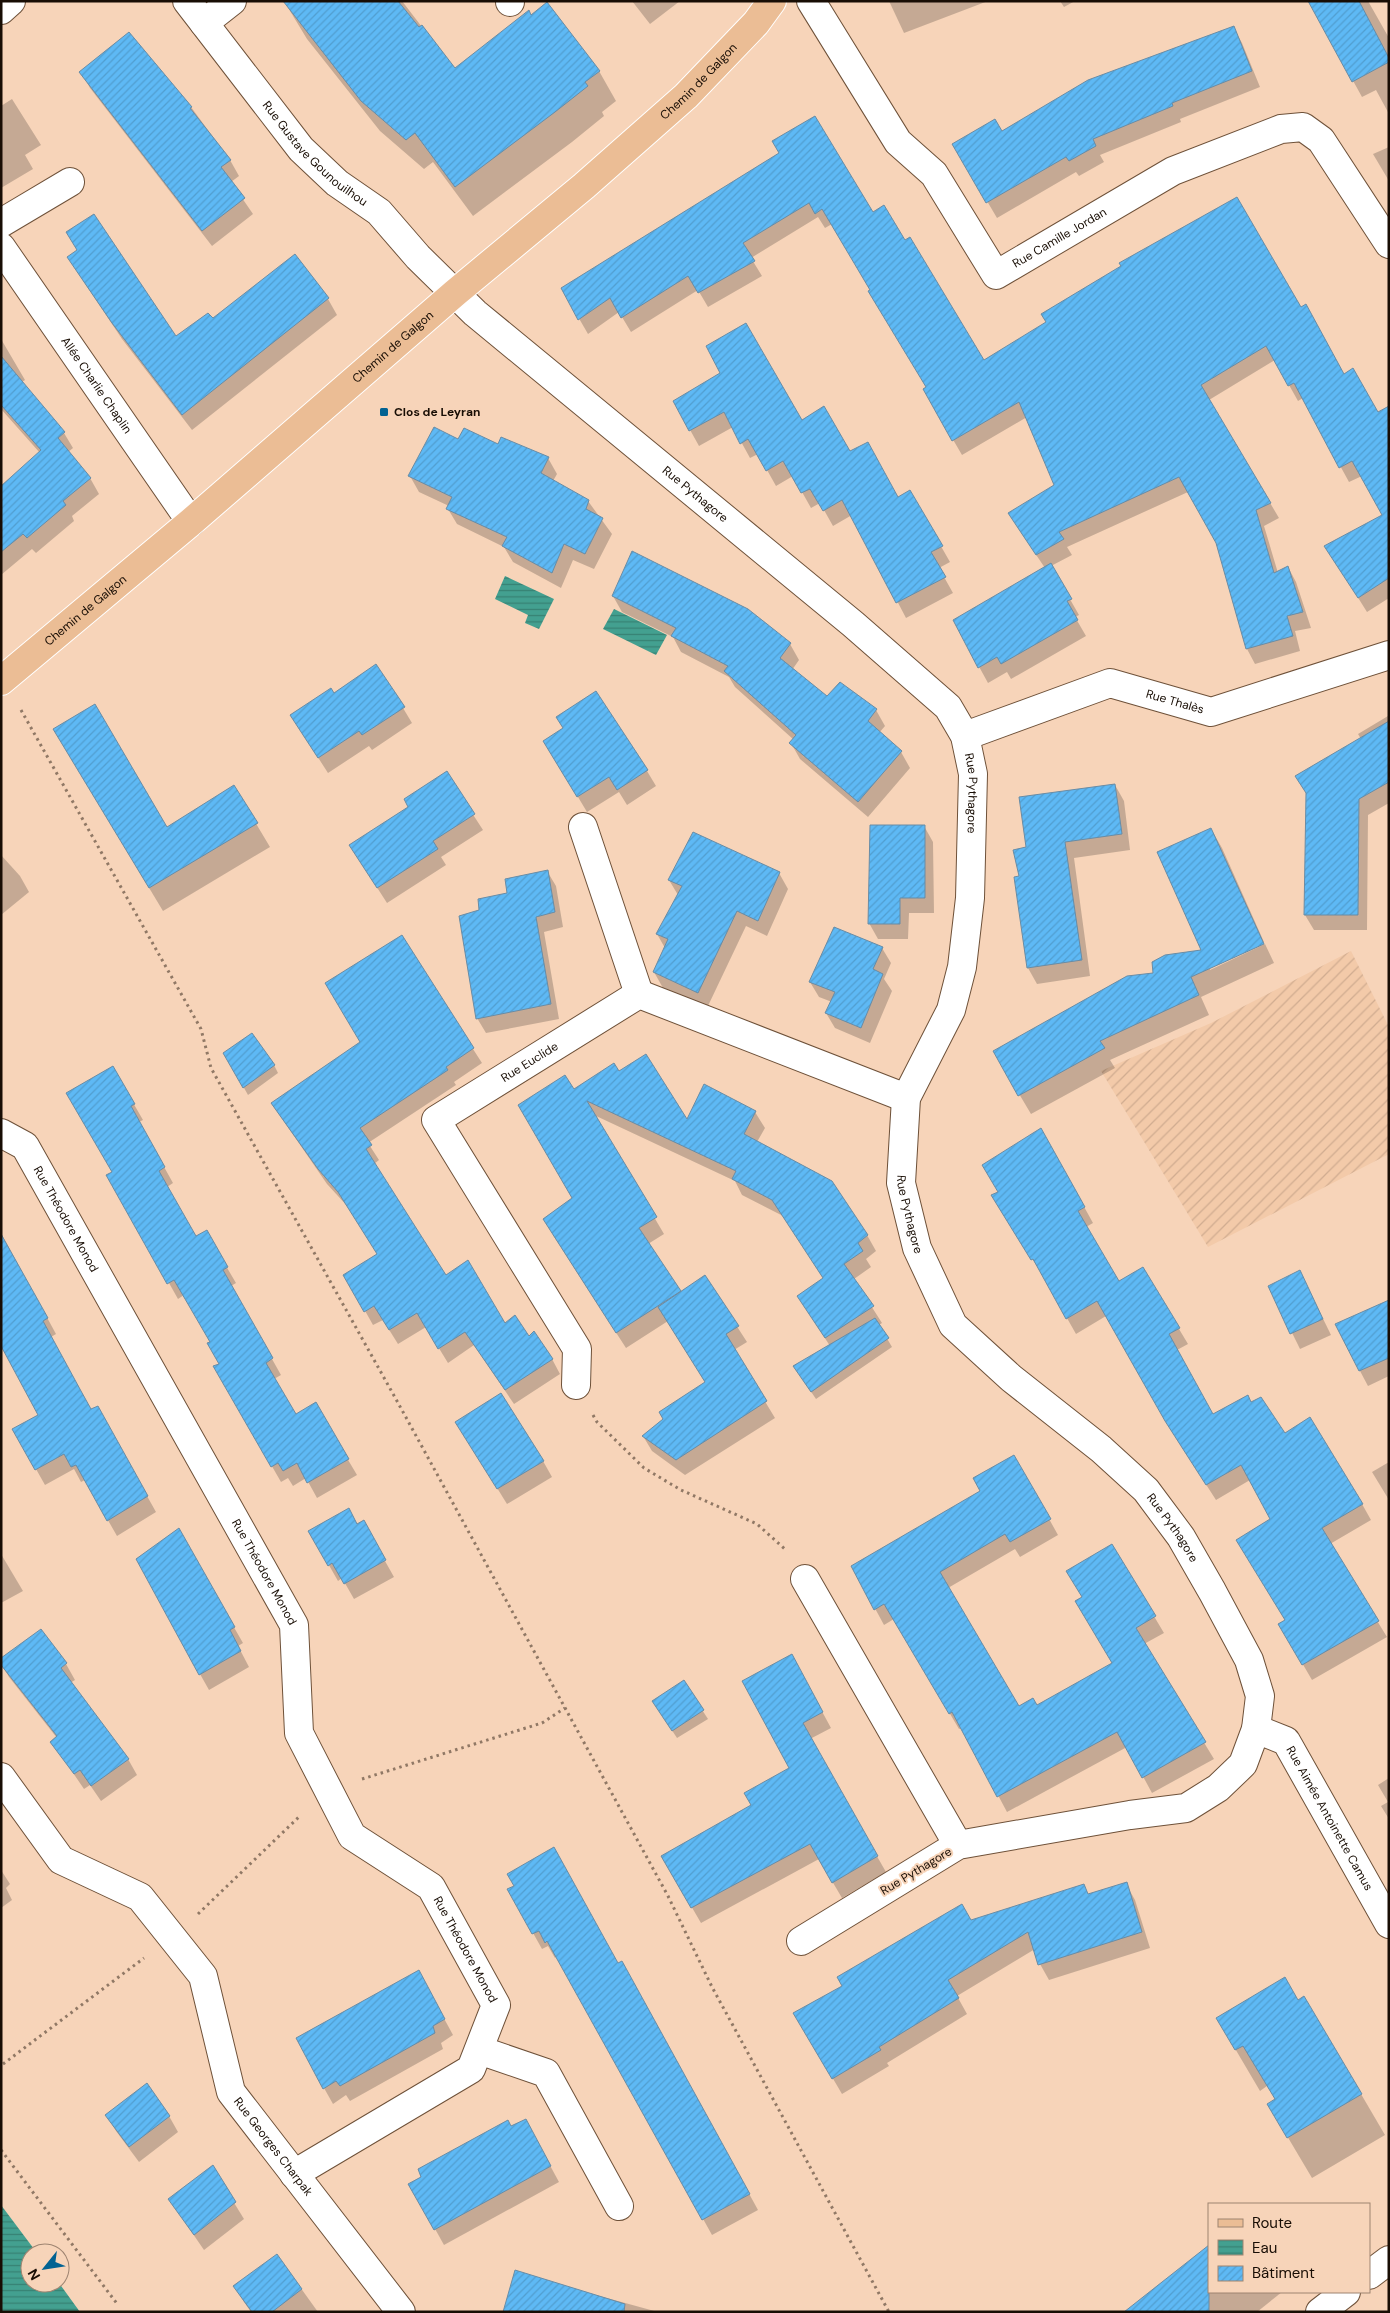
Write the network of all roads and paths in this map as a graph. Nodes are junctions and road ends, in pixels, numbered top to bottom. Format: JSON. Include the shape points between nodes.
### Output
{"nodes":[{"id":1,"x":11,"y":1,"type":"edge"},
{"id":2,"x":187,"y":1,"type":"edge"},
{"id":3,"x":232,"y":1,"type":"edge"},
{"id":4,"x":772,"y":1,"type":"edge"},
{"id":5,"x":811,"y":1,"type":"edge"},
{"id":6,"x":1,"y":10,"type":"edge"},
{"id":7,"x":204,"y":23,"type":"junction"},
{"id":8,"x":70,"y":182,"type":"dead end"},
{"id":9,"x":1,"y":223,"type":"edge"},
{"id":10,"x":1386,"y":240,"type":"edge"},
{"id":11,"x":1,"y":247,"type":"edge"},
{"id":12,"x":455,"y":293,"type":"junction"},
{"id":13,"x":191,"y":522,"type":"junction"},
{"id":14,"x":1389,"y":655,"type":"edge"},
{"id":15,"x":2,"y":680,"type":"edge"},
{"id":16,"x":965,"y":736,"type":"junction"},
{"id":17,"x":583,"y":827,"type":"dead end"},
{"id":18,"x":639,"y":994,"type":"junction"},
{"id":19,"x":906,"y":1098,"type":"junction"},
{"id":20,"x":1,"y":1133,"type":"edge"},
{"id":21,"x":576,"y":1385,"type":"joint"},
{"id":22,"x":805,"y":1579,"type":"joint"},
{"id":23,"x":565,"y":1708,"type":"junction"},
{"id":24,"x":1256,"y":1729,"type":"junction"},
{"id":25,"x":1,"y":1777,"type":"edge"},
{"id":26,"x":330,"y":1794,"type":"junction"},
{"id":27,"x":958,"y":1845,"type":"junction"},
{"id":28,"x":1389,"y":1924,"type":"edge"},
{"id":29,"x":172,"y":1937,"type":"junction"},
{"id":30,"x":801,"y":1941,"type":"dead end"},
{"id":31,"x":478,"y":2050,"type":"junction"},
{"id":32,"x":3,"y":2064,"type":"dead end"},
{"id":33,"x":1,"y":2150,"type":"edge"},
{"id":34,"x":294,"y":2174,"type":"junction"},
{"id":35,"x":619,"y":2206,"type":"dead end"},
{"id":36,"x":1389,"y":2260,"type":"edge"},
{"id":37,"x":1370,"y":2274,"type":"edge"},
{"id":38,"x":1345,"y":2293,"type":"edge"},
{"id":39,"x":118,"y":2305,"type":"dead end"},
{"id":40,"x":401,"y":2312,"type":"edge"},
{"id":41,"x":889,"y":2312,"type":"edge"},
{"id":42,"x":1320,"y":2312,"type":"edge"}],
"edges":[{"from":1,"to":6,"type":"street"},
{"from":2,"to":7,"type":"street","name":"Rue Gustave Gounouilhou"},
{"from":3,"to":7,"type":"street"},
{"from":4,"to":12,"type":"main road","name":"Chemin de Galgon","via":[[756,23],[686,96]]},
{"from":5,"to":10,"type":"street","name":"Rue Camille Jordan","via":[[898,142],[934,174],[996,276],[1173,171],[1281,129],[1303,127],[1321,140]]},
{"from":7,"to":12,"type":"street","name":"Rue Gustave Gounouilhou","via":[[301,149],[337,183],[379,212]]},
{"from":8,"to":9,"type":"street"},
{"from":11,"to":13,"type":"street","name":"Allée Charlie Chaplin"},
{"from":12,"to":13,"type":"main road","name":"Chemin de Galgon"},
{"from":12,"to":16,"type":"street","name":"Rue Pythagore","via":[[517,348],[860,630],[948,708]]},
{"from":13,"to":15,"type":"main road","name":"Chemin de Galgon"},
{"from":14,"to":16,"type":"street","name":"Rue Thalès","via":[[1211,712],[1110,683]]},
{"from":15,"to":23,"type":"path","via":[[201,1029],[211,1068]]},
{"from":16,"to":19,"type":"street","name":"Rue Pythagore","via":[[973,774],[970,898],[962,967],[951,1010]]},
{"from":17,"to":18,"type":"street"},
{"from":18,"to":19,"type":"street"},
{"from":18,"to":21,"type":"street","name":"Rue Euclide","via":[[436,1120],[577,1349]]},
{"from":19,"to":24,"type":"street","name":"Rue Pythagore","via":[[902,1183],[917,1248],[953,1325],[1011,1378],[1100,1448],[1146,1490],[1181,1537],[1249,1660],[1260,1696]]},
{"from":20,"to":26,"type":"street","name":"Rue Théodore Monod","via":[[25,1146],[294,1625],[299,1734]]},
{"from":21,"to":22,"type":"path","via":[[597,1422],[644,1468],[681,1490],[757,1524],[785,1549]]},
{"from":22,"to":27,"type":"street"},
{"from":23,"to":26,"type":"path","via":[[542,1723],[360,1780]]},
{"from":23,"to":41,"type":"path"},
{"from":24,"to":27,"type":"street","name":"Rue Pythagore","via":[[1243,1764],[1218,1788],[1186,1808]]},
{"from":24,"to":28,"type":"street","name":"Rue Aimée Antoinette Camus","via":[[1286,1741]]},
{"from":25,"to":29,"type":"street","name":"Rue Georges Charpak","via":[[61,1860],[140,1897]]},
{"from":26,"to":29,"type":"path","via":[[311,1806]]},
{"from":26,"to":31,"type":"street","name":"Rue Théodore Monod","via":[[352,1836],[431,1887],[496,2005]]},
{"from":27,"to":30,"type":"street","name":"Rue Pythagore"},
{"from":29,"to":32,"type":"path"},
{"from":29,"to":34,"type":"street","name":"Rue Georges Charpak","via":[[203,1976],[231,2092]]},
{"from":31,"to":34,"type":"street","name":"Rue Théodore Monod","via":[[471,2069]]},
{"from":31,"to":35,"type":"street","via":[[546,2073]]},
{"from":33,"to":39,"type":"path"},
{"from":34,"to":40,"type":"street","name":"Rue Georges Charpak"},
{"from":36,"to":37,"type":"street"},
{"from":38,"to":42,"type":"street"}]}
